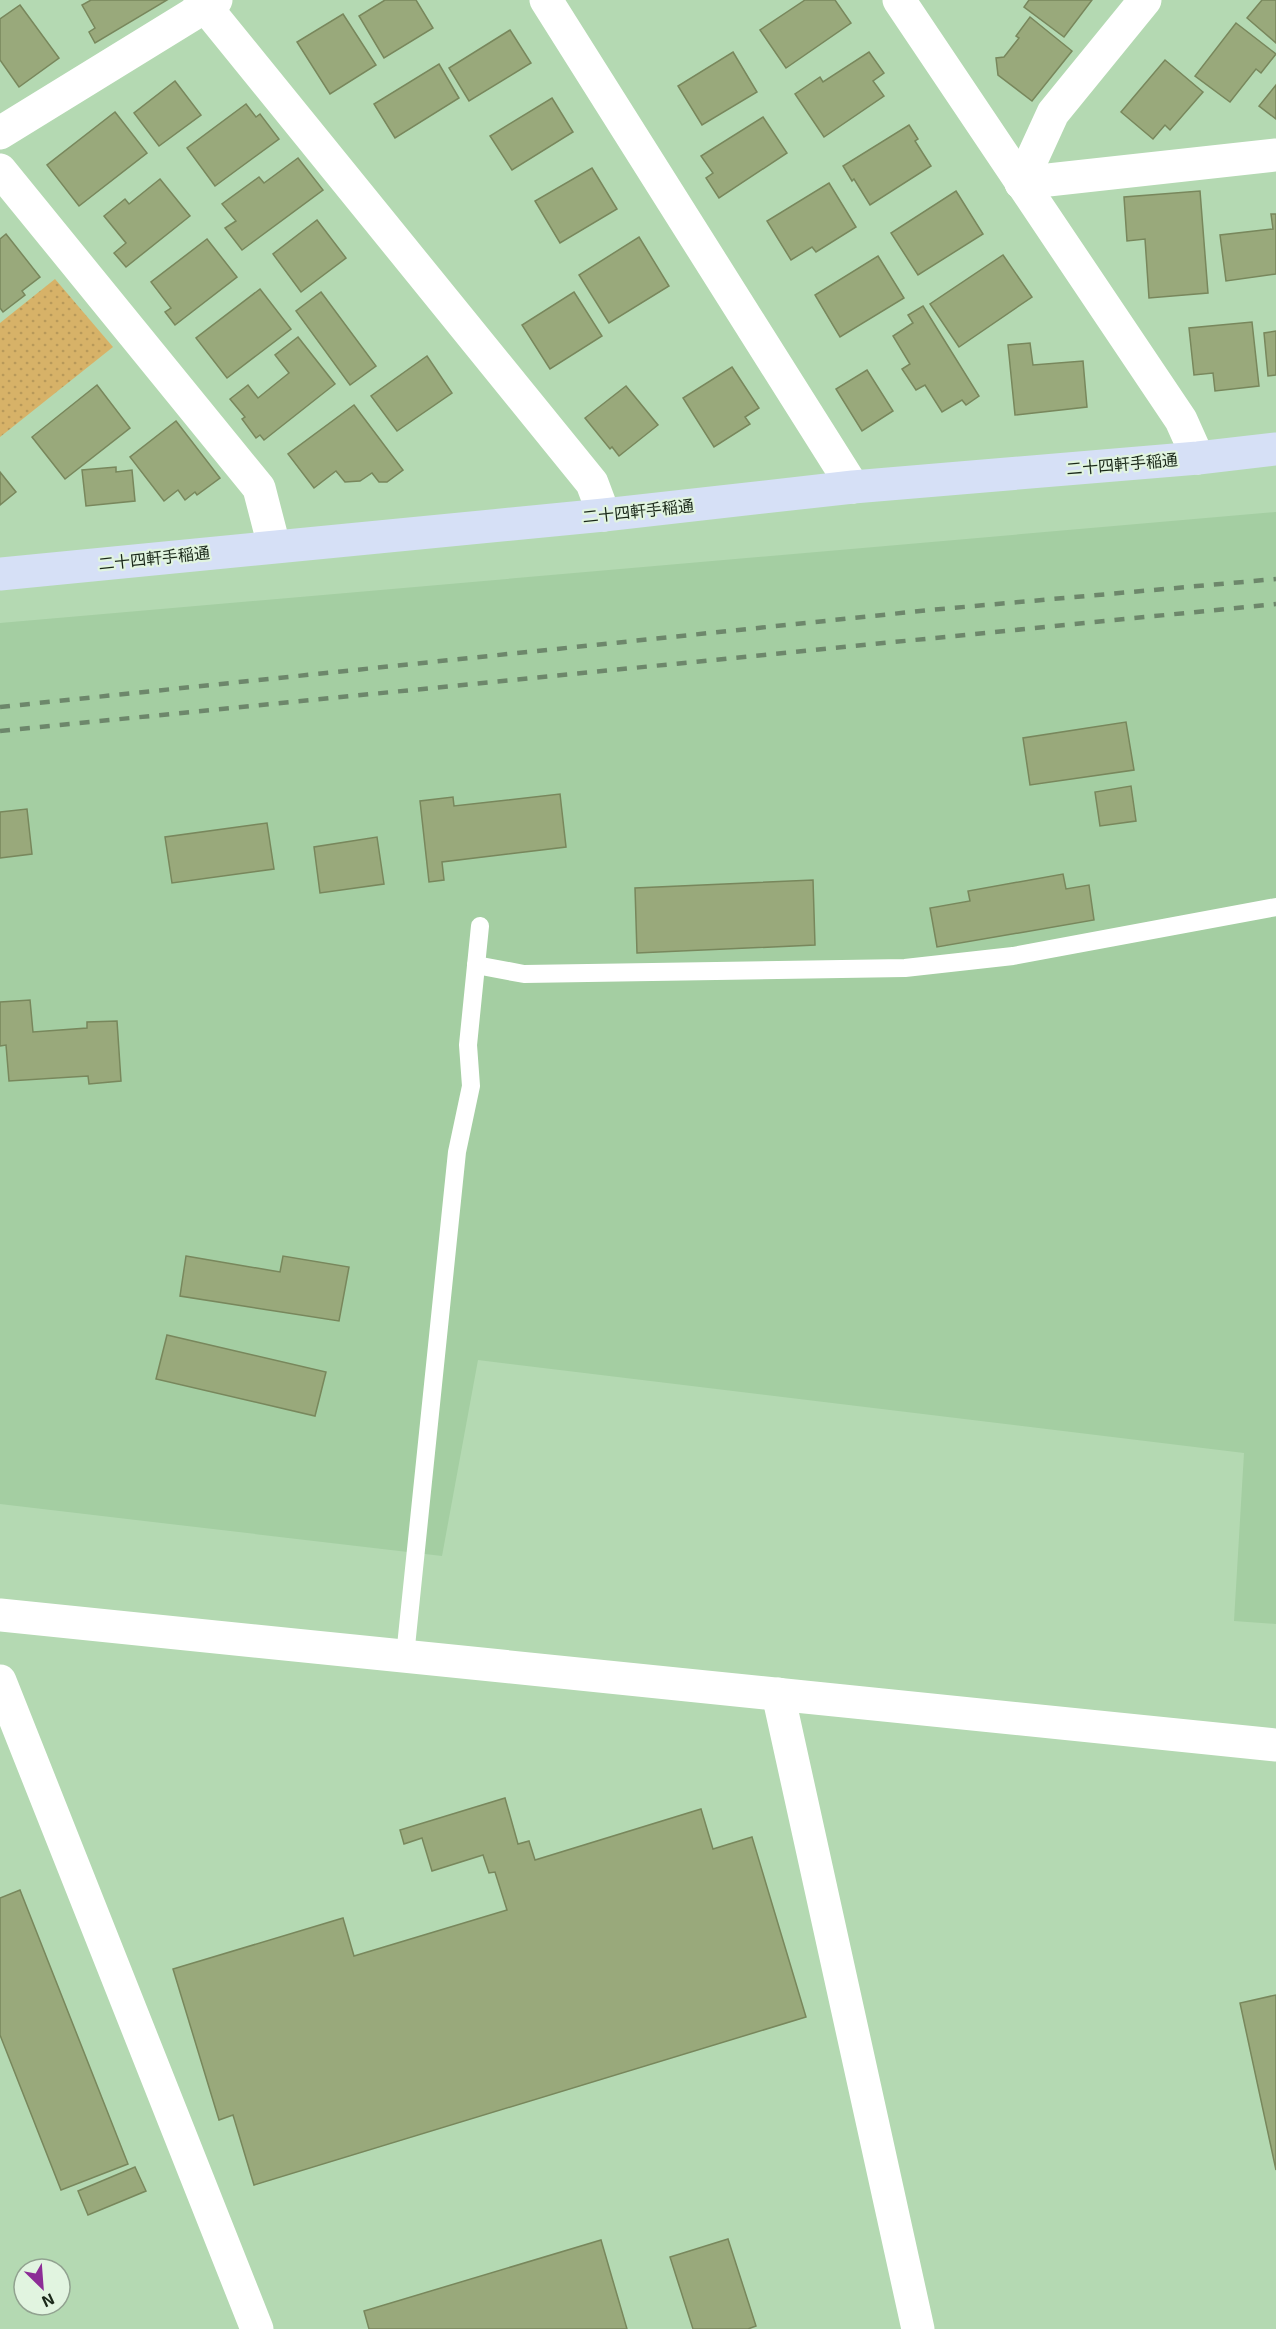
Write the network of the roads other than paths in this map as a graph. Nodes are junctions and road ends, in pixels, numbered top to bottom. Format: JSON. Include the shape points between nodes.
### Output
{"nodes":[{"id":1,"x":546,"y":0,"type":"edge"},
{"id":2,"x":899,"y":0,"type":"edge"},
{"id":3,"x":1145,"y":0,"type":"edge"},
{"id":4,"x":207,"y":2,"type":"edge"},
{"id":5,"x":0,"y":133,"type":"edge"},
{"id":6,"x":1276,"y":155,"type":"edge"},
{"id":7,"x":0,"y":170,"type":"edge"},
{"id":8,"x":1022,"y":183,"type":"junction"},
{"id":9,"x":1276,"y":449,"type":"edge"},
{"id":10,"x":1198,"y":458,"type":"junction"},
{"id":11,"x":853,"y":487,"type":"junction"},
{"id":12,"x":604,"y":514,"type":"junction"},
{"id":13,"x":274,"y":546,"type":"junction"},
{"id":14,"x":0,"y":574,"type":"edge"},
{"id":15,"x":1276,"y":907,"type":"edge"},
{"id":16,"x":480,"y":926,"type":"dead end"},
{"id":17,"x":476,"y":965,"type":"junction"},
{"id":18,"x":0,"y":1615,"type":"edge"},
{"id":19,"x":405,"y":1656,"type":"junction"},
{"id":20,"x":0,"y":1681,"type":"edge"},
{"id":21,"x":777,"y":1694,"type":"junction"},
{"id":22,"x":1276,"y":1745,"type":"edge"},
{"id":23,"x":256,"y":2329,"type":"edge"},
{"id":24,"x":918,"y":2329,"type":"edge"}],
"edges":[{"from":1,"to":11,"type":"street"},
{"from":2,"to":8,"type":"street"},
{"from":3,"to":8,"type":"street","via":[[1053,113]]},
{"from":4,"to":5,"type":"street"},
{"from":4,"to":12,"type":"street","via":[[592,483]]},
{"from":6,"to":8,"type":"street"},
{"from":7,"to":13,"type":"street","via":[[259,488]]},
{"from":8,"to":10,"type":"street","via":[[1181,420]]},
{"from":9,"to":10,"type":"street","name":"二十四軒手稲通"},
{"from":10,"to":11,"type":"street","name":"二十四軒手稲通"},
{"from":11,"to":12,"type":"street","name":"二十四軒手稲通"},
{"from":12,"to":13,"type":"street","name":"二十四軒手稲通"},
{"from":13,"to":14,"type":"street","name":"二十四軒手稲通"},
{"from":15,"to":17,"type":"lane","via":[[1013,956],[905,968],[524,974]]},
{"from":16,"to":17,"type":"lane"},
{"from":17,"to":19,"type":"lane","via":[[468,1045],[471,1086],[457,1152]]},
{"from":18,"to":19,"type":"street"},
{"from":19,"to":21,"type":"street"},
{"from":20,"to":23,"type":"street"},
{"from":21,"to":22,"type":"street"},
{"from":21,"to":24,"type":"street"}]}
